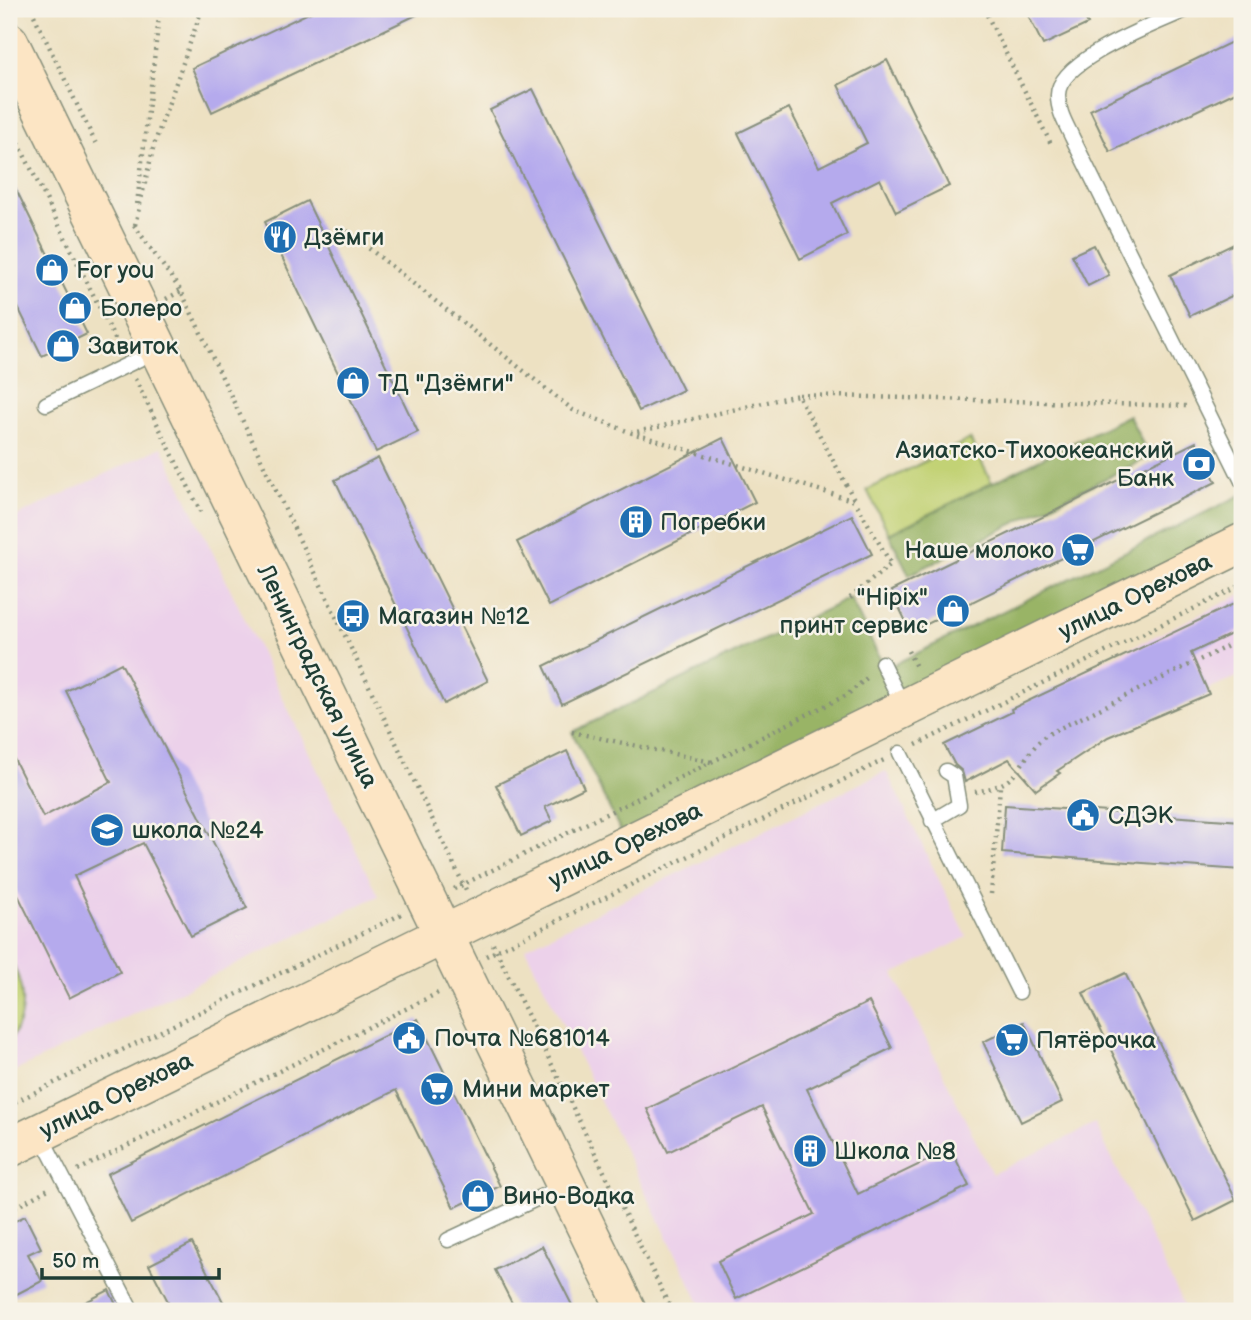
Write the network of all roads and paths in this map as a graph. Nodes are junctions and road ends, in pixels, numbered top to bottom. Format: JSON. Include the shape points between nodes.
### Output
{"nodes":[{"id":1,"x":31,"y":9,"type":"edge"},
{"id":2,"x":160,"y":9,"type":"edge"},
{"id":3,"x":202,"y":9,"type":"edge"},
{"id":4,"x":984,"y":9,"type":"edge"},
{"id":5,"x":1188,"y":9,"type":"edge"},
{"id":6,"x":9,"y":42,"type":"edge"},
{"id":7,"x":1052,"y":146,"type":"dead end"},
{"id":8,"x":100,"y":154,"type":"dead end"},
{"id":9,"x":129,"y":214,"type":"dead end"},
{"id":10,"x":135,"y":226,"type":"junction"},
{"id":11,"x":348,"y":232,"type":"dead end"},
{"id":12,"x":160,"y":349,"type":"junction"},
{"id":13,"x":798,"y":395,"type":"junction"},
{"id":14,"x":46,"y":404,"type":"dead end"},
{"id":15,"x":1206,"y":407,"type":"junction"},
{"id":16,"x":632,"y":433,"type":"junction"},
{"id":17,"x":1242,"y":481,"type":"edge"},
{"id":18,"x":855,"y":500,"type":"junction"},
{"id":19,"x":1242,"y":543,"type":"edge"},
{"id":20,"x":1242,"y":585,"type":"edge"},
{"id":21,"x":850,"y":598,"type":"dead end"},
{"id":22,"x":1242,"y":650,"type":"edge"},
{"id":23,"x":882,"y":663,"type":"dead end"},
{"id":24,"x":904,"y":709,"type":"junction"},
{"id":25,"x":572,"y":732,"type":"dead end"},
{"id":26,"x":900,"y":753,"type":"junction"},
{"id":27,"x":711,"y":762,"type":"dead end"},
{"id":28,"x":946,"y":771,"type":"dead end"},
{"id":29,"x":1000,"y":787,"type":"junction"},
{"id":30,"x":960,"y":795,"type":"junction"},
{"id":31,"x":932,"y":821,"type":"junction"},
{"id":32,"x":479,"y":917,"type":"junction"},
{"id":33,"x":988,"y":929,"type":"junction"},
{"id":34,"x":444,"y":934,"type":"junction"},
{"id":35,"x":496,"y":951,"type":"junction"},
{"id":36,"x":449,"y":981,"type":"junction"},
{"id":37,"x":1019,"y":992,"type":"dead end"},
{"id":38,"x":24,"y":1140,"type":"edge"},
{"id":39,"x":62,"y":1178,"type":"junction"},
{"id":40,"x":566,"y":1185,"type":"junction"},
{"id":41,"x":9,"y":1210,"type":"edge"},
{"id":42,"x":448,"y":1240,"type":"dead end"},
{"id":43,"x":132,"y":1311,"type":"edge"},
{"id":44,"x":627,"y":1311,"type":"edge"},
{"id":45,"x":672,"y":1311,"type":"edge"}],
"edges":[{"from":1,"to":8,"type":"path"},
{"from":2,"to":10,"type":"path"},
{"from":3,"to":10,"type":"path","via":[[153,145]]},
{"from":4,"to":7,"type":"path"},
{"from":5,"to":15,"type":"lane","via":[[1081,60],[1065,76],[1057,94],[1067,125]]},
{"from":6,"to":12,"type":"main road","name":"Ленинградская улица"},
{"from":9,"to":10,"type":"path"},
{"from":10,"to":32,"type":"path","via":[[181,291]]},
{"from":11,"to":16,"type":"path","via":[[573,410]]},
{"from":12,"to":14,"type":"lane"},
{"from":12,"to":34,"type":"main road","name":"Ленинградская улица"},
{"from":13,"to":15,"type":"path"},
{"from":13,"to":16,"type":"path"},
{"from":13,"to":18,"type":"path"},
{"from":15,"to":17,"type":"lane"},
{"from":16,"to":18,"type":"path"},
{"from":18,"to":21,"type":"path","via":[[891,564]]},
{"from":19,"to":24,"type":"main road","name":"улица Орехова"},
{"from":20,"to":26,"type":"path"},
{"from":22,"to":29,"type":"path","via":[[1228,646],[1045,735],[1029,750],[1021,770]]},
{"from":23,"to":24,"type":"lane"},
{"from":24,"to":32,"type":"main road","name":"улица Орехова"},
{"from":25,"to":27,"type":"path"},
{"from":26,"to":31,"type":"lane"},
{"from":26,"to":35,"type":"path"},
{"from":28,"to":30,"type":"lane","via":[[954,776]]},
{"from":29,"to":30,"type":"path"},
{"from":29,"to":33,"type":"path"},
{"from":30,"to":31,"type":"lane","via":[[959,805]]},
{"from":31,"to":33,"type":"lane"},
{"from":32,"to":34,"type":"main road","name":"улица Орехова"},
{"from":32,"to":35,"type":"path"},
{"from":33,"to":37,"type":"lane"},
{"from":34,"to":36,"type":"main road","name":"Ленинградская улица"},
{"from":34,"to":38,"type":"main road","name":"улица Орехова"},
{"from":35,"to":36,"type":"path"},
{"from":35,"to":45,"type":"path"},
{"from":36,"to":39,"type":"path"},
{"from":36,"to":40,"type":"main road","name":"Ленинградская улица"},
{"from":38,"to":39,"type":"lane"},
{"from":39,"to":41,"type":"path"},
{"from":39,"to":43,"type":"lane"},
{"from":40,"to":42,"type":"lane"},
{"from":40,"to":44,"type":"main road","name":"Ленинградская улица"}]}
